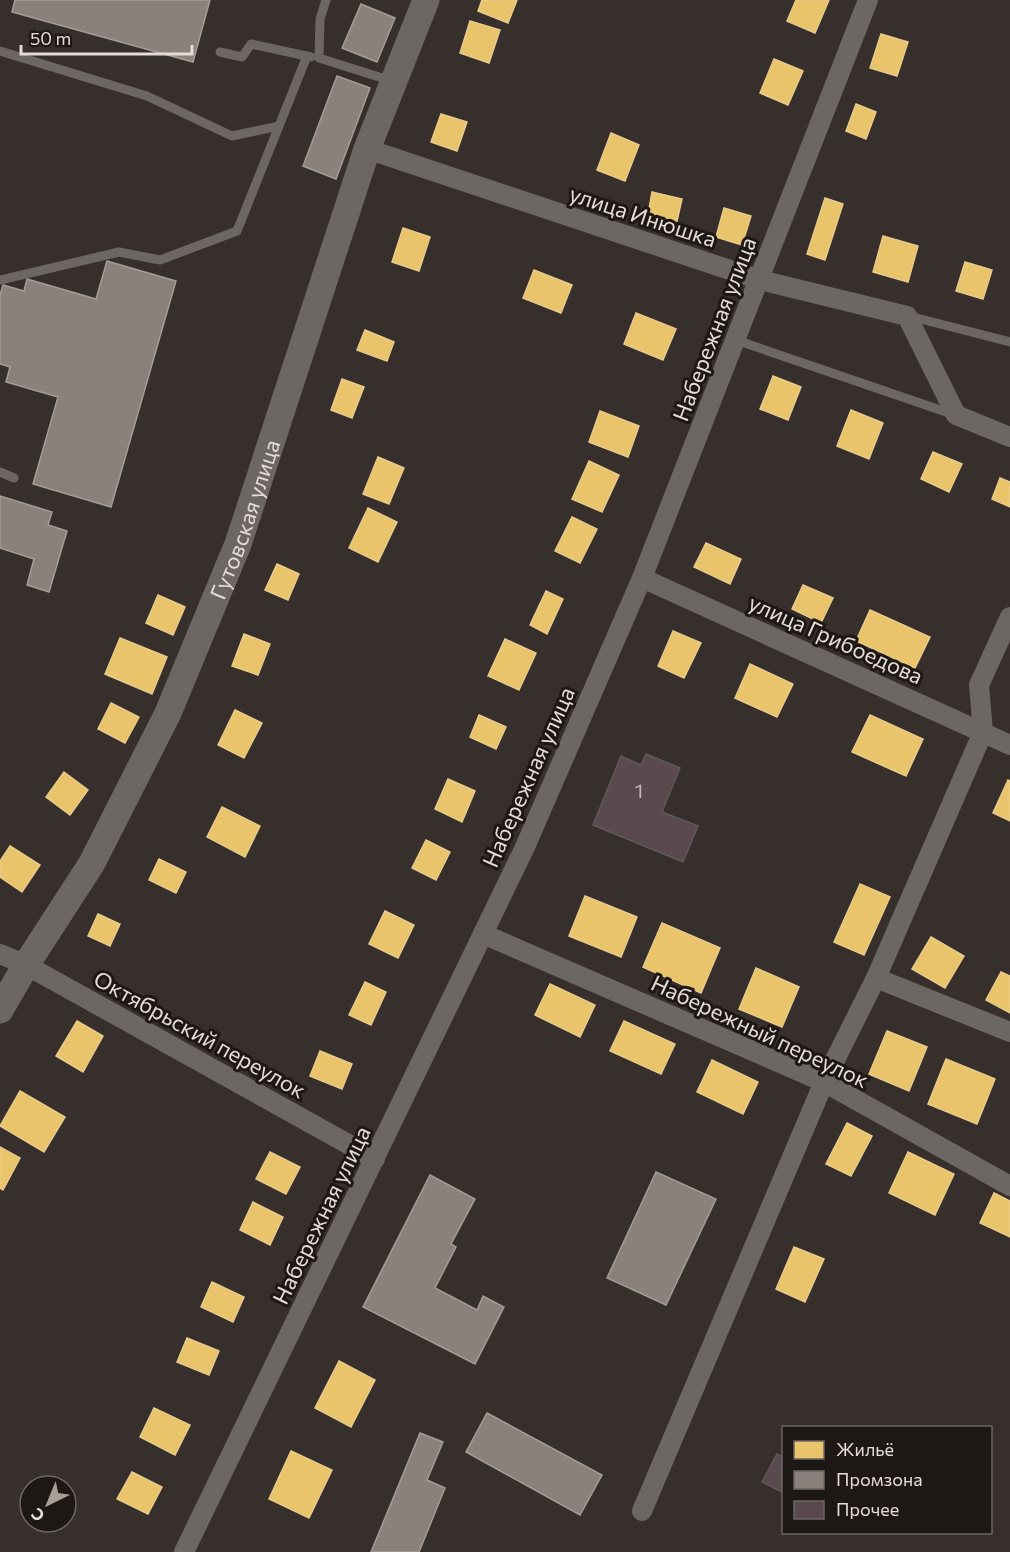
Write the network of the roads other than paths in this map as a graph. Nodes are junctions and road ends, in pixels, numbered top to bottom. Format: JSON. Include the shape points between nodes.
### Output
{"nodes":[{"id":1,"x":326,"y":0,"type":"edge"},
{"id":2,"x":426,"y":0,"type":"edge"},
{"id":3,"x":868,"y":0,"type":"edge"},
{"id":4,"x":0,"y":51,"type":"edge"},
{"id":5,"x":220,"y":52,"type":"dead end"},
{"id":6,"x":307,"y":56,"type":"junction"},
{"id":7,"x":319,"y":58,"type":"junction"},
{"id":8,"x":394,"y":82,"type":"junction"},
{"id":9,"x":279,"y":126,"type":"junction"},
{"id":10,"x":367,"y":149,"type":"junction"},
{"id":11,"x":0,"y":280,"type":"edge"},
{"id":12,"x":760,"y":280,"type":"junction"},
{"id":13,"x":907,"y":316,"type":"junction"},
{"id":14,"x":736,"y":340,"type":"junction"},
{"id":15,"x":1010,"y":342,"type":"edge"},
{"id":16,"x":956,"y":415,"type":"junction"},
{"id":17,"x":1010,"y":437,"type":"edge"},
{"id":18,"x":0,"y":472,"type":"edge"},
{"id":19,"x":14,"y":478,"type":"dead end"},
{"id":20,"x":642,"y":578,"type":"junction"},
{"id":21,"x":1010,"y":617,"type":"edge"},
{"id":22,"x":983,"y":732,"type":"junction"},
{"id":23,"x":1010,"y":745,"type":"edge"},
{"id":24,"x":483,"y":934,"type":"junction"},
{"id":25,"x":0,"y":954,"type":"edge"},
{"id":26,"x":26,"y":965,"type":"junction"},
{"id":27,"x":876,"y":978,"type":"junction"},
{"id":28,"x":0,"y":1010,"type":"edge"},
{"id":29,"x":1010,"y":1032,"type":"edge"},
{"id":30,"x":824,"y":1082,"type":"junction"},
{"id":31,"x":375,"y":1159,"type":"junction"},
{"id":32,"x":1010,"y":1186,"type":"edge"},
{"id":33,"x":642,"y":1511,"type":"dead end"},
{"id":34,"x":184,"y":1552,"type":"edge"}],
"edges":[{"from":1,"to":7,"type":"lane","via":[[320,19]]},
{"from":2,"to":8,"type":"street","name":"Гутовская улица"},
{"from":3,"to":12,"type":"street","name":"Набережная улица"},
{"from":4,"to":9,"type":"lane","via":[[147,96],[232,136]]},
{"from":5,"to":6,"type":"lane","via":[[242,57],[251,44]]},
{"from":6,"to":7,"type":"lane"},
{"from":6,"to":9,"type":"lane"},
{"from":7,"to":8,"type":"lane"},
{"from":8,"to":10,"type":"street","name":"Гутовская улица"},
{"from":9,"to":11,"type":"lane","via":[[237,231],[160,260],[119,252]]},
{"from":10,"to":12,"type":"street","name":"улица Инюшка"},
{"from":10,"to":26,"type":"street","name":"Гутовская улица","via":[[238,544],[168,713],[92,863]]},
{"from":12,"to":13,"type":"street","name":"улица Инюшка"},
{"from":12,"to":14,"type":"street","name":"Набережная улица"},
{"from":13,"to":15,"type":"lane","name":"улица Инюшка"},
{"from":13,"to":16,"type":"street"},
{"from":14,"to":16,"type":"lane"},
{"from":14,"to":20,"type":"street","name":"Набережная улица"},
{"from":16,"to":17,"type":"street"},
{"from":18,"to":19,"type":"lane"},
{"from":20,"to":22,"type":"street","name":"улица Грибоедова"},
{"from":20,"to":24,"type":"street","name":"Набережная улица"},
{"from":21,"to":22,"type":"street","via":[[980,685]]},
{"from":22,"to":23,"type":"street","name":"улица Грибоедова"},
{"from":22,"to":27,"type":"street"},
{"from":24,"to":30,"type":"street","name":"Набережный переулок"},
{"from":24,"to":31,"type":"street","name":"Набережная улица"},
{"from":25,"to":26,"type":"street","name":"Октябрьский переулок"},
{"from":26,"to":28,"type":"street","name":"Гутовская улица"},
{"from":26,"to":31,"type":"street","name":"Октябрьский переулок"},
{"from":27,"to":29,"type":"street"},
{"from":27,"to":30,"type":"street"},
{"from":30,"to":32,"type":"street","name":"Набережный переулок"},
{"from":30,"to":33,"type":"street"},
{"from":31,"to":34,"type":"street","name":"Набережная улица"}]}
